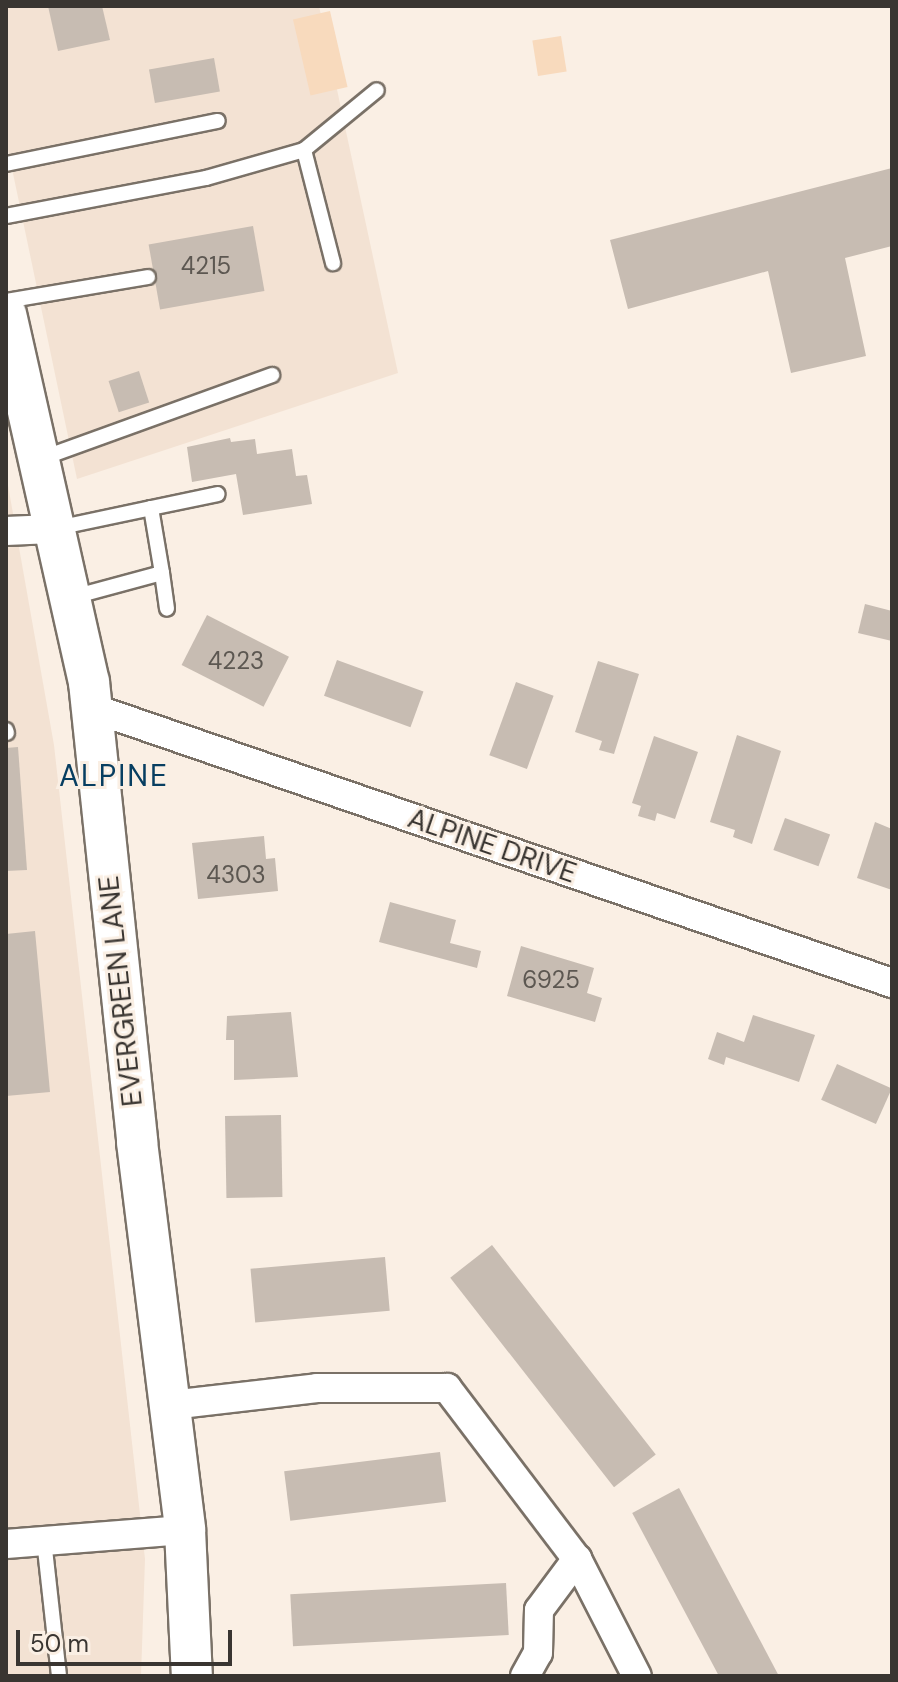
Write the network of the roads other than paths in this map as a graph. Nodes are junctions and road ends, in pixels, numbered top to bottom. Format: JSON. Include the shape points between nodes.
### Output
{"nodes":[{"id":1,"x":377,"y":90,"type":"dead end"},
{"id":2,"x":218,"y":121,"type":"dead end"},
{"id":3,"x":304,"y":150,"type":"junction"},
{"id":4,"x":6,"y":164,"type":"edge"},
{"id":5,"x":6,"y":216,"type":"edge"},
{"id":6,"x":333,"y":263,"type":"dead end"},
{"id":7,"x":148,"y":277,"type":"dead end"},
{"id":8,"x":6,"y":301,"type":"edge"},
{"id":9,"x":6,"y":314,"type":"edge"},
{"id":10,"x":272,"y":375,"type":"dead end"},
{"id":11,"x":36,"y":460,"type":"junction"},
{"id":12,"x":218,"y":494,"type":"dead end"},
{"id":13,"x":151,"y":508,"type":"junction"},
{"id":14,"x":52,"y":529,"type":"junction"},
{"id":15,"x":6,"y":531,"type":"edge"},
{"id":16,"x":162,"y":573,"type":"junction"},
{"id":17,"x":69,"y":598,"type":"junction"},
{"id":18,"x":167,"y":609,"type":"dead end"},
{"id":19,"x":92,"y":708,"type":"junction"},
{"id":20,"x":892,"y":983,"type":"edge"},
{"id":21,"x":171,"y":1405,"type":"junction"},
{"id":22,"x":185,"y":1530,"type":"junction"},
{"id":23,"x":44,"y":1540,"type":"junction"},
{"id":24,"x":6,"y":1544,"type":"edge"},
{"id":25,"x":577,"y":1559,"type":"junction"},
{"id":26,"x":59,"y":1676,"type":"edge"},
{"id":27,"x":192,"y":1676,"type":"edge"},
{"id":28,"x":525,"y":1676,"type":"edge"},
{"id":29,"x":637,"y":1676,"type":"edge"}],
"edges":[{"from":1,"to":3,"type":"lane"},
{"from":2,"to":4,"type":"lane"},
{"from":3,"to":5,"type":"lane","via":[[206,178]]},
{"from":3,"to":6,"type":"lane"},
{"from":7,"to":8,"type":"lane"},
{"from":9,"to":11,"type":"street","name":"EVERGREEN LANE"},
{"from":10,"to":11,"type":"lane"},
{"from":11,"to":14,"type":"street","name":"EVERGREEN LANE"},
{"from":12,"to":13,"type":"lane"},
{"from":13,"to":14,"type":"lane"},
{"from":13,"to":16,"type":"lane"},
{"from":14,"to":15,"type":"street"},
{"from":14,"to":17,"type":"street","name":"EVERGREEN LANE"},
{"from":16,"to":17,"type":"lane"},
{"from":16,"to":18,"type":"lane"},
{"from":17,"to":19,"type":"street","name":"EVERGREEN LANE"},
{"from":19,"to":20,"type":"street","name":"ALPINE DRIVE"},
{"from":19,"to":21,"type":"street","name":"EVERGREEN LANE","via":[[135,1127]]},
{"from":21,"to":22,"type":"street","name":"EVERGREEN LANE"},
{"from":21,"to":25,"type":"street","via":[[317,1388],[447,1388]]},
{"from":22,"to":23,"type":"street"},
{"from":22,"to":27,"type":"street","name":"EVERGREEN LANE"},
{"from":23,"to":24,"type":"street"},
{"from":23,"to":26,"type":"lane"},
{"from":25,"to":28,"type":"street","via":[[539,1610],[538,1653]]},
{"from":25,"to":29,"type":"street"}]}
